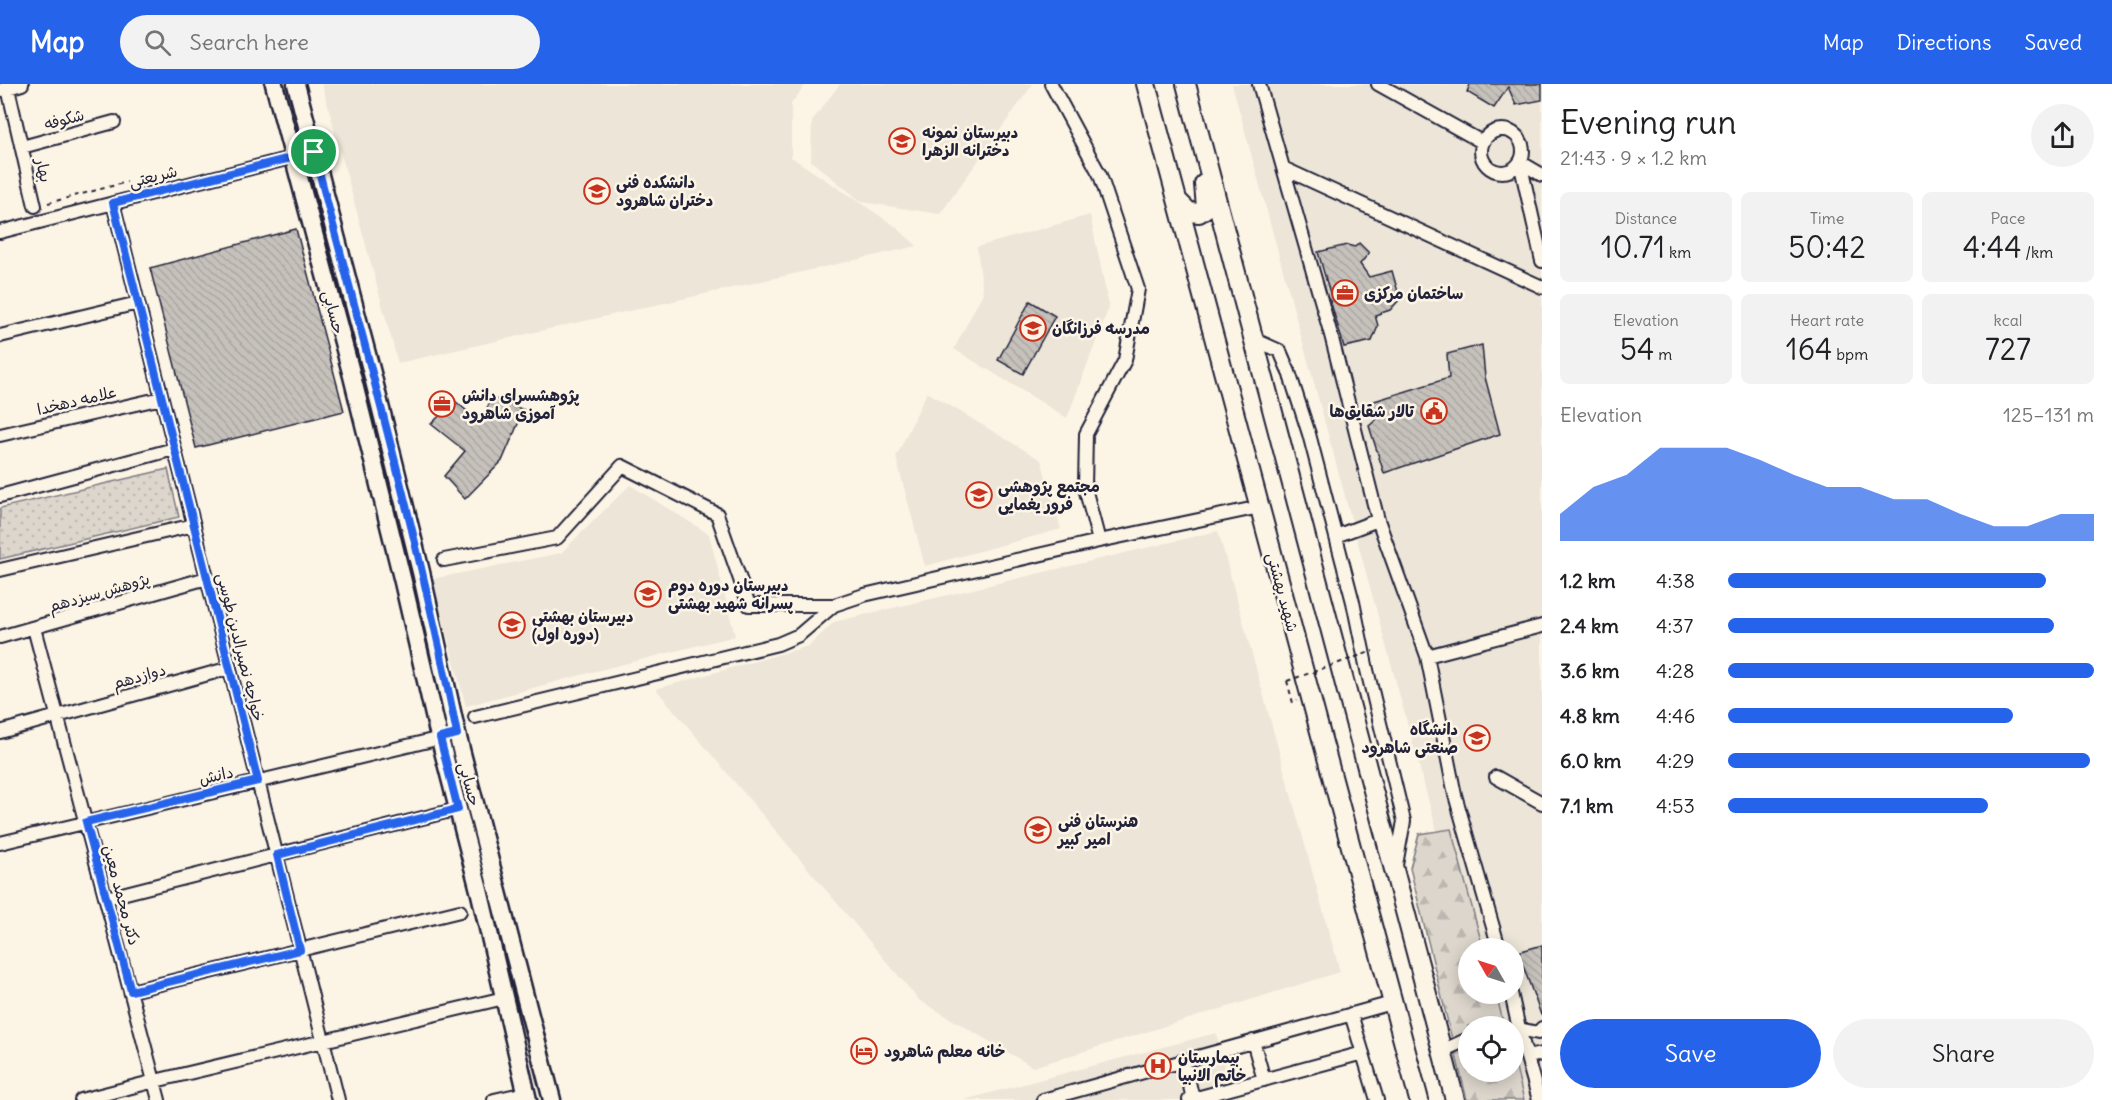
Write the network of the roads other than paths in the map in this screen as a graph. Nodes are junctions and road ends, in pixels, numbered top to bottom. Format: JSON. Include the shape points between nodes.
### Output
{"nodes":[{"id":1,"x":22,"y":84,"type":"edge"},
{"id":2,"x":274,"y":84,"type":"edge"},
{"id":3,"x":296,"y":84,"type":"edge"},
{"id":4,"x":1051,"y":84,"type":"edge"},
{"id":5,"x":1146,"y":84,"type":"edge"},
{"id":6,"x":1186,"y":84,"type":"edge"},
{"id":7,"x":1259,"y":84,"type":"edge"},
{"id":8,"x":1378,"y":84,"type":"edge"},
{"id":9,"x":5,"y":87,"type":"edge"},
{"id":10,"x":114,"y":122,"type":"dead end"},
{"id":11,"x":1196,"y":127,"type":"junction"},
{"id":12,"x":1482,"y":142,"type":"junction"},
{"id":13,"x":22,"y":147,"type":"junction"},
{"id":14,"x":314,"y":152,"type":"junction"},
{"id":15,"x":293,"y":157,"type":"junction"},
{"id":16,"x":1520,"y":162,"type":"junction"},
{"id":17,"x":1283,"y":168,"type":"junction"},
{"id":18,"x":1542,"y":175,"type":"edge"},
{"id":19,"x":1178,"y":201,"type":"junction"},
{"id":20,"x":113,"y":203,"type":"junction"},
{"id":21,"x":35,"y":206,"type":"road end"},
{"id":22,"x":0,"y":232,"type":"edge"},
{"id":23,"x":1542,"y":261,"type":"edge"},
{"id":24,"x":1542,"y":287,"type":"edge"},
{"id":25,"x":138,"y":303,"type":"junction"},
{"id":26,"x":0,"y":336,"type":"edge"},
{"id":27,"x":1253,"y":339,"type":"junction"},
{"id":28,"x":162,"y":398,"type":"junction"},
{"id":29,"x":0,"y":435,"type":"edge"},
{"id":30,"x":174,"y":449,"type":"junction"},
{"id":31,"x":0,"y":495,"type":"edge"},
{"id":32,"x":1260,"y":507,"type":"junction"},
{"id":33,"x":1378,"y":520,"type":"junction"},
{"id":34,"x":194,"y":525,"type":"junction"},
{"id":35,"x":1336,"y":536,"type":"junction"},
{"id":36,"x":1099,"y":541,"type":"junction"},
{"id":37,"x":444,"y":560,"type":"dead end"},
{"id":38,"x":0,"y":570,"type":"edge"},
{"id":39,"x":207,"y":578,"type":"junction"},
{"id":40,"x":834,"y":606,"type":"junction"},
{"id":41,"x":1542,"y":626,"type":"edge"},
{"id":42,"x":34,"y":628,"type":"junction"},
{"id":43,"x":0,"y":637,"type":"edge"},
{"id":44,"x":1427,"y":656,"type":"junction"},
{"id":45,"x":230,"y":668,"type":"junction"},
{"id":46,"x":58,"y":716,"type":"junction"},
{"id":47,"x":475,"y":717,"type":"dead end"},
{"id":48,"x":0,"y":732,"type":"edge"},
{"id":49,"x":457,"y":734,"type":"junction"},
{"id":50,"x":440,"y":738,"type":"junction"},
{"id":51,"x":1497,"y":777,"type":"dead end"},
{"id":52,"x":258,"y":781,"type":"junction"},
{"id":53,"x":1542,"y":803,"type":"edge"},
{"id":54,"x":458,"y":809,"type":"junction"},
{"id":55,"x":86,"y":822,"type":"junction"},
{"id":56,"x":0,"y":843,"type":"edge"},
{"id":57,"x":277,"y":855,"type":"junction"},
{"id":58,"x":1395,"y":872,"type":"junction"},
{"id":59,"x":106,"y":898,"type":"junction"},
{"id":60,"x":460,"y":911,"type":"dead end"},
{"id":61,"x":1496,"y":938,"type":"edge"},
{"id":62,"x":300,"y":950,"type":"junction"},
{"id":63,"x":131,"y":991,"type":"junction"},
{"id":64,"x":504,"y":998,"type":"junction"},
{"id":65,"x":1392,"y":1003,"type":"junction"},
{"id":66,"x":1351,"y":1014,"type":"junction"},
{"id":67,"x":1542,"y":1028,"type":"edge"},
{"id":68,"x":1524,"y":1031,"type":"edge"},
{"id":69,"x":323,"y":1041,"type":"junction"},
{"id":70,"x":1253,"y":1041,"type":"junction"},
{"id":71,"x":1458,"y":1044,"type":"edge"},
{"id":72,"x":1524,"y":1050,"type":"edge"},
{"id":73,"x":1442,"y":1051,"type":"junction"},
{"id":74,"x":1363,"y":1053,"type":"junction"},
{"id":75,"x":1542,"y":1054,"type":"edge"},
{"id":76,"x":1527,"y":1057,"type":"junction"},
{"id":77,"x":1184,"y":1061,"type":"junction"},
{"id":78,"x":1264,"y":1080,"type":"junction"},
{"id":79,"x":155,"y":1081,"type":"junction"},
{"id":80,"x":527,"y":1096,"type":"edge"},
{"id":81,"x":1191,"y":1099,"type":"edge"},
{"id":82,"x":81,"y":1100,"type":"edge"},
{"id":83,"x":159,"y":1100,"type":"edge"},
{"id":84,"x":338,"y":1100,"type":"edge"},
{"id":85,"x":494,"y":1100,"type":"edge"},
{"id":86,"x":552,"y":1100,"type":"edge"},
{"id":87,"x":1043,"y":1100,"type":"edge"},
{"id":88,"x":1377,"y":1100,"type":"edge"},
{"id":89,"x":1419,"y":1100,"type":"edge"},
{"id":90,"x":1455,"y":1100,"type":"edge"},
{"id":91,"x":1539,"y":1100,"type":"edge"}],
"edges":[{"from":1,"to":9,"type":"street"},
{"from":2,"to":15,"type":"main road","name":"حسابی"},
{"from":3,"to":14,"type":"main road","name":"حسابی"},
{"from":4,"to":36,"type":"street","via":[[1100,175],[1138,289],[1125,360],[1086,434],[1085,488]]},
{"from":5,"to":19,"type":"highway","name":"شهید بهشتی"},
{"from":6,"to":11,"type":"highway"},
{"from":7,"to":17,"type":"street"},
{"from":8,"to":12,"type":"street"},
{"from":9,"to":13,"type":"street","name":"بهار"},
{"from":10,"to":13,"type":"street","name":"شکوفه"},
{"from":11,"to":19,"type":"highway","via":[[1206,208],[1199,213],[1189,212]]},
{"from":11,"to":27,"type":"highway"},
{"from":12,"to":16,"type":"street","via":[[1484,163],[1495,171],[1509,171]]},
{"from":12,"to":16,"type":"street","via":[[1498,130],[1512,132],[1523,149]]},
{"from":13,"to":21,"type":"street","name":"بهار"},
{"from":14,"to":15,"type":"street","name":"شریعتی"},
{"from":14,"to":49,"type":"main road","name":"حسابی","via":[[414,543]]},
{"from":15,"to":20,"type":"street","name":"شریعتی"},
{"from":15,"to":50,"type":"main road","name":"حسابی","via":[[352,376]]},
{"from":16,"to":18,"type":"street"},
{"from":16,"to":23,"type":"street"},
{"from":17,"to":24,"type":"street"},
{"from":17,"to":33,"type":"street"},
{"from":19,"to":32,"type":"highway","name":"شهید بهشتی"},
{"from":20,"to":22,"type":"street","name":"شریعتی"},
{"from":20,"to":25,"type":"street","name":"خواجه نصیرالدین طوسی"},
{"from":25,"to":26,"type":"street"},
{"from":25,"to":28,"type":"street","name":"خواجه نصیرالدین طوسی"},
{"from":27,"to":35,"type":"street","via":[[1280,351],[1289,372]]},
{"from":27,"to":58,"type":"highway"},
{"from":28,"to":29,"type":"street","name":"علامه دهخدا"},
{"from":28,"to":30,"type":"street","name":"خواجه نصیرالدین طوسی"},
{"from":30,"to":31,"type":"street"},
{"from":30,"to":34,"type":"street","name":"خواجه نصیرالدین طوسی"},
{"from":32,"to":36,"type":"street"},
{"from":32,"to":65,"type":"highway","name":"شهید بهشتی"},
{"from":33,"to":35,"type":"street"},
{"from":33,"to":44,"type":"street"},
{"from":34,"to":38,"type":"street"},
{"from":34,"to":39,"type":"street","name":"خواجه نصیرالدین طوسی"},
{"from":35,"to":58,"type":"street","via":[[1404,821]]},
{"from":36,"to":40,"type":"street","via":[[864,595]]},
{"from":37,"to":40,"type":"street","via":[[558,538],[622,466],[717,514],[749,605]]},
{"from":39,"to":42,"type":"street","name":"پژوهش سیزدهم"},
{"from":39,"to":45,"type":"street","name":"خواجه نصیرالدین طوسی"},
{"from":40,"to":47,"type":"street","via":[[799,635],[778,644]]},
{"from":41,"to":44,"type":"street"},
{"from":42,"to":43,"type":"street","name":"پژوهش سیزدهم"},
{"from":42,"to":46,"type":"street","name":"دکتر محمد معین"},
{"from":44,"to":61,"type":"street","via":[[1455,795]]},
{"from":45,"to":46,"type":"street","name":"دوازدهم"},
{"from":45,"to":52,"type":"street","name":"خواجه نصیرالدین طوسی"},
{"from":46,"to":48,"type":"street","name":"دوازدهم"},
{"from":46,"to":55,"type":"street","name":"دکتر محمد معین"},
{"from":49,"to":50,"type":"street","name":"دانش"},
{"from":49,"to":86,"type":"main road","name":"حسابی"},
{"from":50,"to":52,"type":"street","name":"دانش"},
{"from":50,"to":54,"type":"main road","name":"حسابی"},
{"from":51,"to":53,"type":"street"},
{"from":52,"to":55,"type":"street","name":"دانش"},
{"from":52,"to":57,"type":"street","name":"خواجه نصیرالدین طوسی"},
{"from":54,"to":57,"type":"street"},
{"from":54,"to":64,"type":"main road","name":"حسابی"},
{"from":55,"to":56,"type":"street","name":"دانش"},
{"from":55,"to":59,"type":"street","name":"دکتر محمد معین"},
{"from":57,"to":59,"type":"street"},
{"from":57,"to":62,"type":"street","name":"خواجه نصیرالدین طوسی"},
{"from":58,"to":73,"type":"highway"},
{"from":59,"to":63,"type":"street","name":"دکتر محمد معین"},
{"from":60,"to":62,"type":"street"},
{"from":62,"to":63,"type":"street"},
{"from":62,"to":69,"type":"street","name":"خواجه نصیرالدین طوسی"},
{"from":63,"to":79,"type":"street","name":"دکتر محمد معین"},
{"from":64,"to":69,"type":"street"},
{"from":64,"to":80,"type":"main road","name":"حسابی"},
{"from":65,"to":66,"type":"street"},
{"from":65,"to":89,"type":"highway","name":"شهید بهشتی"},
{"from":66,"to":70,"type":"street"},
{"from":66,"to":74,"type":"street"},
{"from":67,"to":68,"type":"street","via":[[1538,1033]]},
{"from":69,"to":79,"type":"street"},
{"from":69,"to":84,"type":"street","name":"خواجه نصیرالدین طوسی"},
{"from":70,"to":77,"type":"street"},
{"from":70,"to":78,"type":"street"},
{"from":71,"to":73,"type":"street"},
{"from":72,"to":76,"type":"street"},
{"from":73,"to":90,"type":"highway"},
{"from":74,"to":78,"type":"street"},
{"from":74,"to":88,"type":"street"},
{"from":75,"to":76,"type":"street"},
{"from":76,"to":91,"type":"street"},
{"from":77,"to":81,"type":"street"},
{"from":77,"to":87,"type":"street"},
{"from":78,"to":81,"type":"street"},
{"from":79,"to":82,"type":"street"},
{"from":79,"to":83,"type":"street","name":"دکتر محمد معین"},
{"from":80,"to":85,"type":"street"}]}
